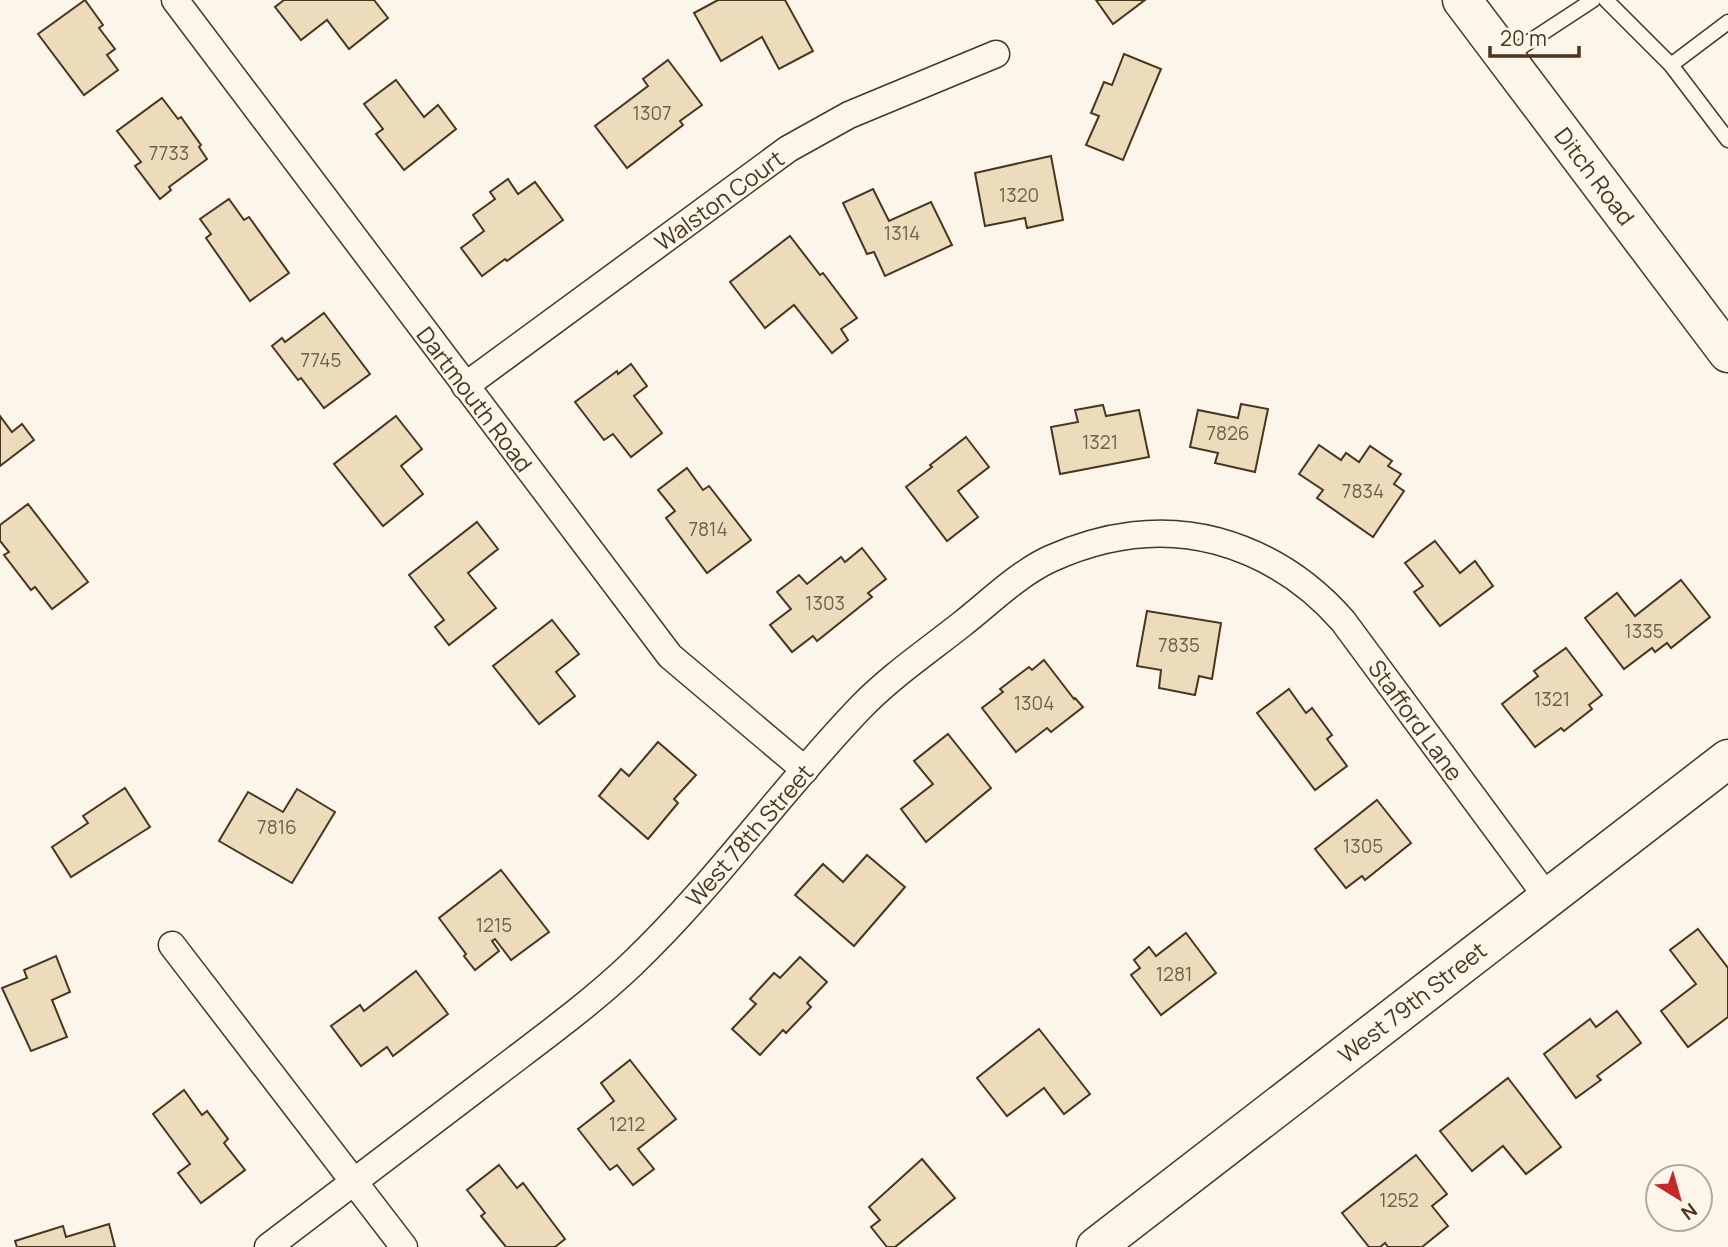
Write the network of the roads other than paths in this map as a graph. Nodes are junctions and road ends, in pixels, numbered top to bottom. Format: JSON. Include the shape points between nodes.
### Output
{"nodes":[{"id":1,"x":175,"y":0,"type":"edge"},
{"id":2,"x":1462,"y":0,"type":"edge"},
{"id":3,"x":1593,"y":0,"type":"edge"},
{"id":4,"x":1606,"y":0,"type":"edge"},
{"id":5,"x":1728,"y":22,"type":"edge"},
{"id":6,"x":996,"y":54,"type":"dead end"},
{"id":7,"x":1505,"y":57,"type":"junction"},
{"id":8,"x":1671,"y":65,"type":"junction"},
{"id":9,"x":1728,"y":141,"type":"edge"},
{"id":10,"x":1728,"y":353,"type":"edge"},
{"id":11,"x":465,"y":386,"type":"junction"},
{"id":12,"x":1267,"y":560,"type":"joint"},
{"id":13,"x":1728,"y":759,"type":"edge"},
{"id":14,"x":805,"y":770,"type":"junction"},
{"id":15,"x":1547,"y":897,"type":"junction"},
{"id":16,"x":172,"y":946,"type":"dead end"},
{"id":17,"x":354,"y":1182,"type":"junction"},
{"id":18,"x":268,"y":1247,"type":"edge"},
{"id":19,"x":404,"y":1247,"type":"edge"},
{"id":20,"x":1096,"y":1247,"type":"edge"}],
"edges":[{"from":1,"to":11,"type":"street","name":"Dartmouth Road"},
{"from":2,"to":7,"type":"main road","name":"Ditch Road"},
{"from":3,"to":7,"type":"lane"},
{"from":4,"to":8,"type":"lane"},
{"from":5,"to":8,"type":"lane"},
{"from":6,"to":11,"type":"street","name":"Walston Court","via":[[849,115],[788,149]]},
{"from":7,"to":10,"type":"main road","name":"Ditch Road"},
{"from":8,"to":9,"type":"lane"},
{"from":11,"to":14,"type":"street","name":"Dartmouth Road","via":[[670,656]]},
{"from":12,"to":14,"type":"street","name":"West 78th Street","via":[[1200,537],[1157,533],[1101,540],[1048,560],[890,680]]},
{"from":12,"to":15,"type":"street","name":"Stafford Lane","via":[[1295,576],[1343,621]]},
{"from":13,"to":15,"type":"main road","name":"West 79th Street"},
{"from":14,"to":17,"type":"street","name":"West 78th Street","via":[[680,916],[629,967],[575,1014]]},
{"from":15,"to":20,"type":"main road","name":"West 79th Street"},
{"from":16,"to":17,"type":"street"},
{"from":17,"to":18,"type":"street","name":"West 78th Street"},
{"from":17,"to":19,"type":"street"}]}
